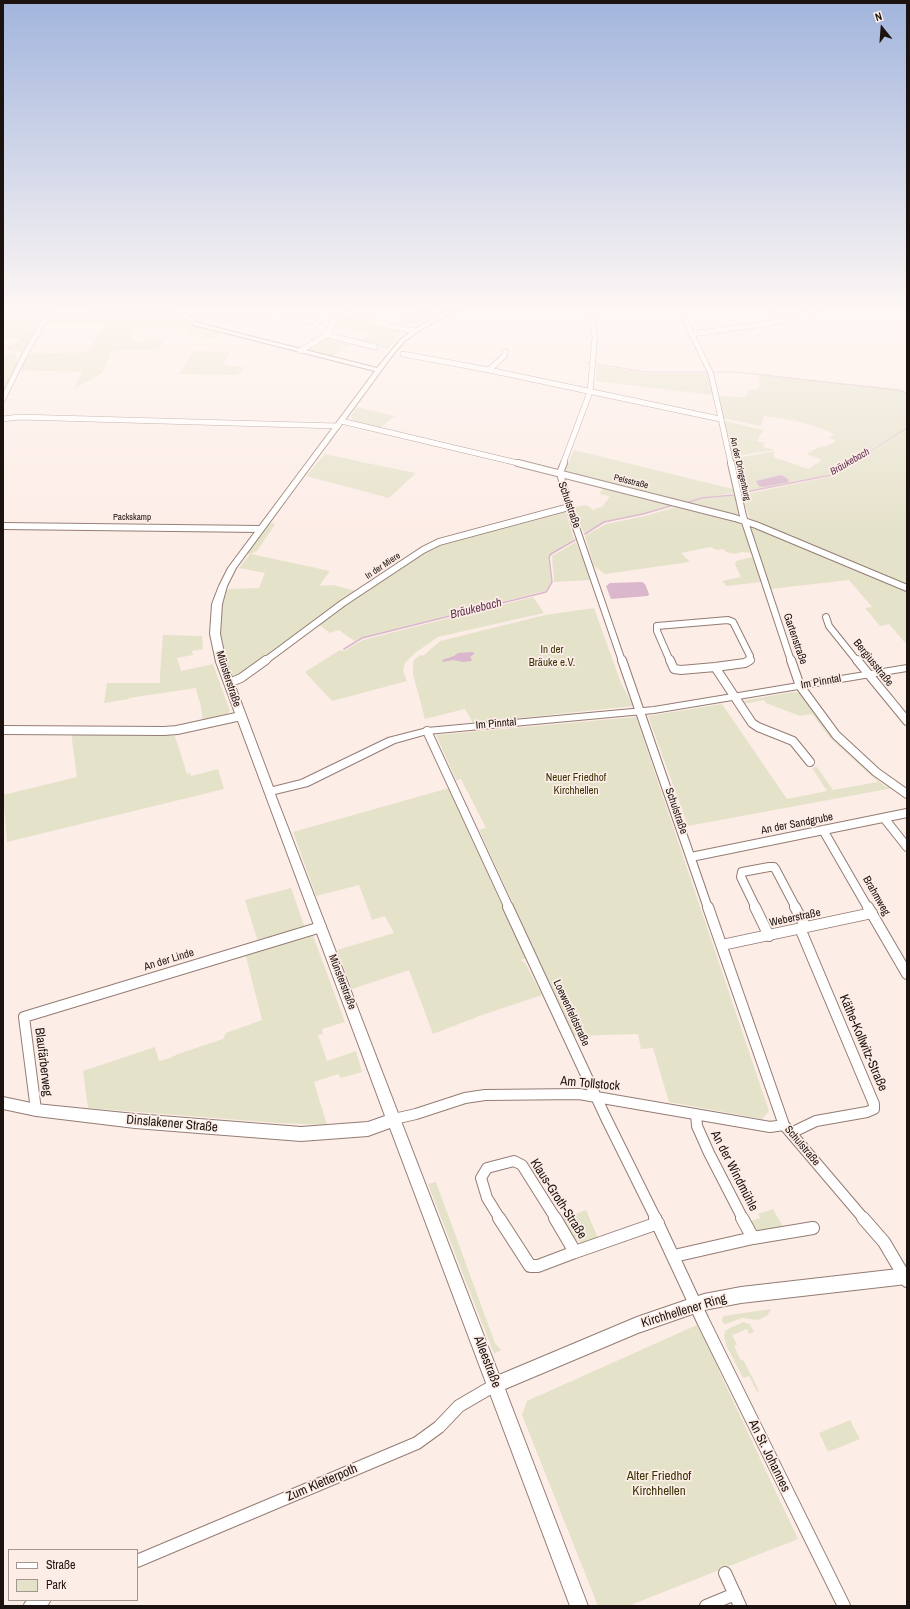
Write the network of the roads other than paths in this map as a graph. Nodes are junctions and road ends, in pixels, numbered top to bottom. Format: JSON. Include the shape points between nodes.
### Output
{"nodes":[{"id":1,"x":11,"y":382,"type":"edge"},
{"id":2,"x":370,"y":382,"type":"edge"},
{"id":3,"x":544,"y":382,"type":"edge"},
{"id":4,"x":591,"y":382,"type":"edge"},
{"id":5,"x":713,"y":382,"type":"edge"},
{"id":6,"x":590,"y":392,"type":"junction"},
{"id":7,"x":3,"y":399,"type":"edge"},
{"id":8,"x":3,"y":419,"type":"edge"},
{"id":9,"x":720,"y":419,"type":"junction"},
{"id":10,"x":340,"y":423,"type":"junction"},
{"id":11,"x":560,"y":473,"type":"junction"},
{"id":12,"x":569,"y":507,"type":"junction"},
{"id":13,"x":745,"y":521,"type":"junction"},
{"id":14,"x":3,"y":526,"type":"edge"},
{"id":15,"x":260,"y":529,"type":"junction"},
{"id":16,"x":907,"y":588,"type":"edge"},
{"id":17,"x":826,"y":617,"type":"dead end"},
{"id":18,"x":715,"y":667,"type":"junction"},
{"id":19,"x":907,"y":668,"type":"edge"},
{"id":20,"x":868,"y":674,"type":"junction"},
{"id":21,"x":228,"y":683,"type":"junction"},
{"id":22,"x":800,"y":686,"type":"junction"},
{"id":23,"x":734,"y":697,"type":"junction"},
{"id":24,"x":640,"y":711,"type":"junction"},
{"id":25,"x":241,"y":716,"type":"junction"},
{"id":26,"x":907,"y":721,"type":"edge"},
{"id":27,"x":3,"y":730,"type":"edge"},
{"id":28,"x":427,"y":731,"type":"junction"},
{"id":29,"x":810,"y":762,"type":"dead end"},
{"id":30,"x":269,"y":792,"type":"junction"},
{"id":31,"x":907,"y":794,"type":"edge"},
{"id":32,"x":907,"y":814,"type":"edge"},
{"id":33,"x":884,"y":818,"type":"junction"},
{"id":34,"x":823,"y":830,"type":"junction"},
{"id":35,"x":907,"y":847,"type":"edge"},
{"id":36,"x":692,"y":857,"type":"junction"},
{"id":37,"x":872,"y":913,"type":"junction"},
{"id":38,"x":321,"y":927,"type":"junction"},
{"id":39,"x":803,"y":929,"type":"junction"},
{"id":40,"x":769,"y":936,"type":"junction"},
{"id":41,"x":722,"y":945,"type":"junction"},
{"id":42,"x":907,"y":974,"type":"edge"},
{"id":43,"x":24,"y":1017,"type":"joint"},
{"id":44,"x":596,"y":1096,"type":"junction"},
{"id":45,"x":3,"y":1103,"type":"edge"},
{"id":46,"x":36,"y":1110,"type":"junction"},
{"id":47,"x":696,"y":1114,"type":"junction"},
{"id":48,"x":394,"y":1119,"type":"junction"},
{"id":49,"x":784,"y":1125,"type":"junction"},
{"id":50,"x":791,"y":1133,"type":"junction"},
{"id":51,"x":658,"y":1223,"type":"junction"},
{"id":52,"x":814,"y":1228,"type":"dead end"},
{"id":53,"x":753,"y":1238,"type":"junction"},
{"id":54,"x":576,"y":1252,"type":"junction"},
{"id":55,"x":674,"y":1256,"type":"junction"},
{"id":56,"x":906,"y":1278,"type":"edge"},
{"id":57,"x":696,"y":1305,"type":"junction"},
{"id":58,"x":495,"y":1385,"type":"junction"},
{"id":59,"x":138,"y":1561,"type":"edge"},
{"id":60,"x":725,"y":1573,"type":"dead end"},
{"id":61,"x":737,"y":1600,"type":"edge"},
{"id":62,"x":42,"y":1601,"type":"edge"},
{"id":63,"x":30,"y":1606,"type":"edge"},
{"id":64,"x":579,"y":1606,"type":"edge"},
{"id":65,"x":706,"y":1606,"type":"edge"},
{"id":66,"x":844,"y":1606,"type":"edge"}],
"edges":[{"from":1,"to":7,"type":"street"},
{"from":2,"to":10,"type":"main road","name":"Münsterstraße"},
{"from":3,"to":6,"type":"street"},
{"from":4,"to":6,"type":"street","name":"Schulstraße"},
{"from":5,"to":9,"type":"street","name":"An der Dringenburg"},
{"from":6,"to":9,"type":"street"},
{"from":6,"to":11,"type":"street","name":"Schulstraße"},
{"from":8,"to":10,"type":"street","name":"Pelsstraße","via":[[26,417]]},
{"from":9,"to":13,"type":"street","name":"An der Dringenburg"},
{"from":10,"to":11,"type":"street","name":"Pelsstraße"},
{"from":10,"to":15,"type":"main road","name":"Münsterstraße"},
{"from":11,"to":12,"type":"street","name":"Schulstraße"},
{"from":11,"to":13,"type":"street","name":"Pelsstraße"},
{"from":12,"to":21,"type":"street","name":"In der Miere","via":[[439,542],[423,550],[344,603],[241,678]]},
{"from":12,"to":24,"type":"street","name":"Schulstraße"},
{"from":13,"to":16,"type":"street","name":"Pelsstraße"},
{"from":13,"to":22,"type":"street","name":"Gartenstraße"},
{"from":14,"to":15,"type":"street","name":"Packskamp"},
{"from":15,"to":21,"type":"main road","name":"Münsterstraße","via":[[232,568],[217,604],[215,634]]},
{"from":17,"to":20,"type":"street","name":"Bergiusstraße","via":[[829,626]]},
{"from":18,"to":18,"type":"street","via":[[674,669],[657,626],[728,620],[733,622],[750,660]]},
{"from":18,"to":23,"type":"street"},
{"from":19,"to":20,"type":"main road","name":"Im Pinntal"},
{"from":20,"to":22,"type":"main road","name":"Im Pinntal"},
{"from":20,"to":26,"type":"street","name":"Bergiusstraße"},
{"from":21,"to":25,"type":"main road","name":"Münsterstraße"},
{"from":22,"to":23,"type":"main road","name":"Im Pinntal"},
{"from":22,"to":31,"type":"street","name":"Gartenstraße","via":[[836,735],[876,772]]},
{"from":23,"to":24,"type":"main road","name":"Im Pinntal"},
{"from":23,"to":29,"type":"street","via":[[752,723],[793,741]]},
{"from":24,"to":28,"type":"main road","name":"Im Pinntal"},
{"from":24,"to":36,"type":"street","name":"Schulstraße"},
{"from":25,"to":27,"type":"street","via":[[164,732]]},
{"from":25,"to":30,"type":"main road","name":"Münsterstraße"},
{"from":28,"to":30,"type":"main road","name":"Im Pinntal","via":[[386,742],[304,783]]},
{"from":28,"to":44,"type":"street","name":"Loewenfeldstraße"},
{"from":30,"to":38,"type":"main road","name":"Münsterstraße"},
{"from":32,"to":33,"type":"street","name":"An der Sandgrube"},
{"from":33,"to":34,"type":"street","name":"An der Sandgrube"},
{"from":33,"to":35,"type":"street"},
{"from":34,"to":36,"type":"street","name":"An der Sandgrube"},
{"from":34,"to":37,"type":"street","name":"Brahmweg"},
{"from":36,"to":41,"type":"street","name":"Schulstraße"},
{"from":37,"to":39,"type":"street","name":"Weberstraße"},
{"from":37,"to":42,"type":"street","name":"Brahmweg"},
{"from":38,"to":43,"type":"street","name":"An der Linde"},
{"from":38,"to":48,"type":"main road","name":"Münsterstraße"},
{"from":39,"to":40,"type":"street","name":"Weberstraße"},
{"from":39,"to":40,"type":"street","via":[[804,924],[775,868],[742,872],[741,877]]},
{"from":39,"to":50,"type":"street","name":"Käthe-Kollwitz-Straße","via":[[802,933],[874,1109],[816,1121]]},
{"from":40,"to":41,"type":"street","name":"Weberstraße"},
{"from":41,"to":49,"type":"street","name":"Schulstraße"},
{"from":43,"to":46,"type":"street","name":"Blaufärberweg"},
{"from":44,"to":47,"type":"street","name":"Am Tollstock"},
{"from":44,"to":48,"type":"street","name":"Am Tollstock","via":[[486,1095],[465,1098]]},
{"from":44,"to":51,"type":"street","name":"Loewenfeldstraße"},
{"from":45,"to":46,"type":"main road","name":"Dinslakener Straße"},
{"from":46,"to":48,"type":"main road","name":"Dinslakener Straße","via":[[143,1122],[301,1134],[377,1127]]},
{"from":47,"to":49,"type":"street","name":"Am Tollstock","via":[[770,1127]]},
{"from":47,"to":53,"type":"street","name":"An der Windmühle","via":[[697,1126],[708,1153]]},
{"from":48,"to":58,"type":"main road","name":"Alleestraße"},
{"from":49,"to":50,"type":"street","name":"Schulstraße"},
{"from":50,"to":56,"type":"street","name":"Schulstraße","via":[[884,1242]]},
{"from":51,"to":54,"type":"street","name":"Klaus-Groth-Straße"},
{"from":51,"to":55,"type":"street","name":"Loewenfeldstraße"},
{"from":52,"to":53,"type":"street"},
{"from":53,"to":55,"type":"street"},
{"from":54,"to":54,"type":"street","name":"Klaus-Groth-Straße","via":[[522,1165],[514,1161],[484,1171],[481,1182],[487,1198],[530,1266],[538,1266]]},
{"from":55,"to":57,"type":"street","name":"Loewenfeldstraße"},
{"from":56,"to":57,"type":"main road","name":"Kirchhellener Ring","via":[[741,1295]]},
{"from":57,"to":58,"type":"main road","name":"Kirchhellener Ring","via":[[637,1325]]},
{"from":57,"to":66,"type":"street","name":"An St. Johannes"},
{"from":58,"to":59,"type":"street","name":"Zum Kletterpoth","via":[[459,1406],[439,1427],[417,1443]]},
{"from":58,"to":64,"type":"main road","name":"Alleestraße"},
{"from":60,"to":61,"type":"street"},
{"from":61,"to":65,"type":"street"},
{"from":62,"to":63,"type":"street"}]}
